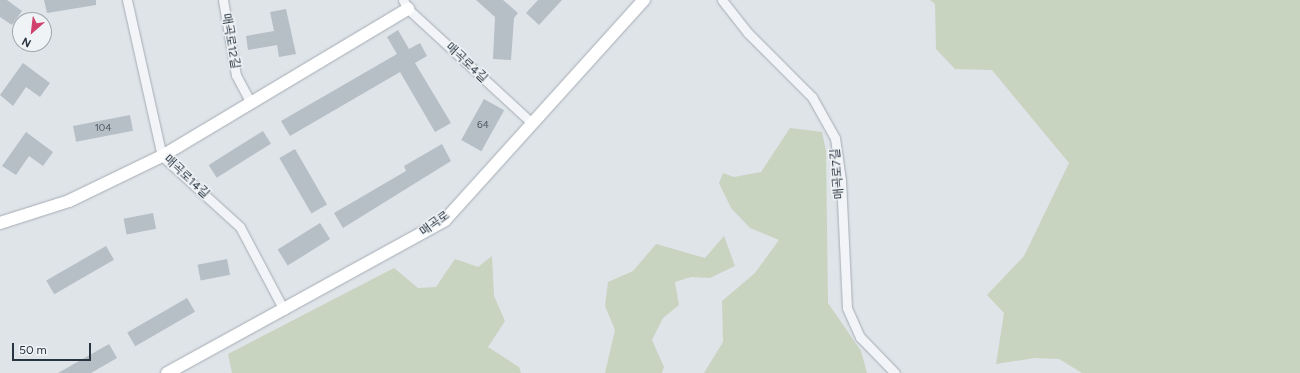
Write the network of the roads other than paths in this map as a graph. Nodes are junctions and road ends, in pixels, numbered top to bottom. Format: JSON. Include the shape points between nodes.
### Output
{"nodes":[{"id":1,"x":127,"y":0,"type":"edge"},
{"id":2,"x":223,"y":0,"type":"edge"},
{"id":3,"x":644,"y":0,"type":"edge"},
{"id":4,"x":722,"y":0,"type":"edge"},
{"id":5,"x":405,"y":4,"type":"edge"},
{"id":6,"x":251,"y":103,"type":"junction"},
{"id":7,"x":532,"y":123,"type":"junction"},
{"id":8,"x":162,"y":156,"type":"junction"},
{"id":9,"x":0,"y":223,"type":"edge"},
{"id":10,"x":284,"y":310,"type":"junction"},
{"id":11,"x":167,"y":373,"type":"edge"},
{"id":12,"x":894,"y":373,"type":"edge"}],
"edges":[{"from":1,"to":8,"type":"street","name":"매곡로14길"},
{"from":2,"to":6,"type":"street","name":"매곡로12길","via":[[236,75]]},
{"from":3,"to":7,"type":"street","name":"매곡로"},
{"from":4,"to":12,"type":"street","name":"매곡로7길","via":[[748,33],[812,97],[835,138],[841,180],[847,308],[860,337]]},
{"from":5,"to":6,"type":"street"},
{"from":5,"to":7,"type":"street","name":"매곡로4길"},
{"from":6,"to":8,"type":"street"},
{"from":7,"to":10,"type":"street","name":"매곡로","via":[[445,220]]},
{"from":8,"to":9,"type":"street","via":[[69,201]]},
{"from":8,"to":10,"type":"street","name":"매곡로14길","via":[[240,227]]},
{"from":10,"to":11,"type":"street","name":"매곡로"}]}
